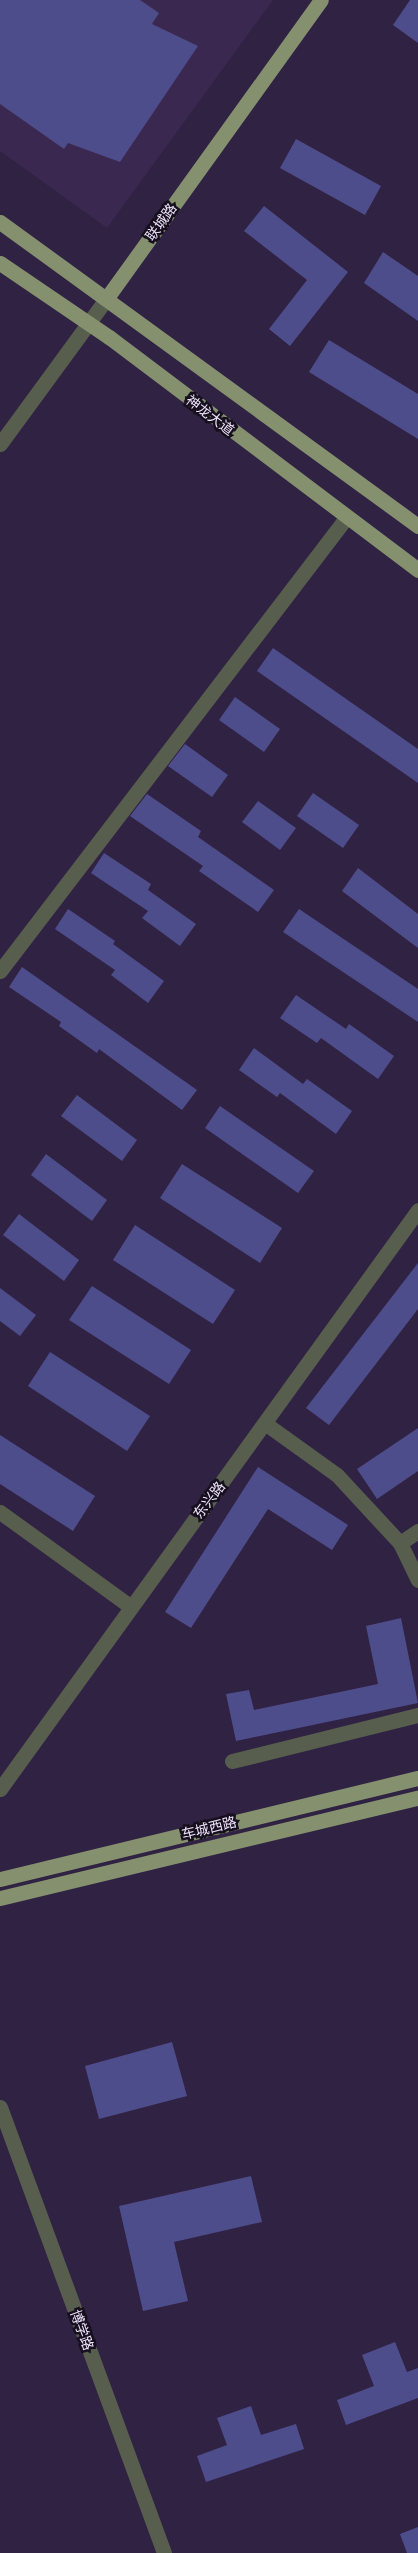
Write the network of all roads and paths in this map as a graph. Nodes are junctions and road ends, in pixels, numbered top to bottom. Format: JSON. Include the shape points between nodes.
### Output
{"nodes":[{"id":1,"x":321,"y":0,"type":"edge"},
{"id":2,"x":0,"y":222,"type":"edge"},
{"id":3,"x":0,"y":263,"type":"edge"},
{"id":4,"x":106,"y":299,"type":"junction"},
{"id":5,"x":88,"y":323,"type":"junction"},
{"id":6,"x":0,"y":444,"type":"edge"},
{"id":7,"x":346,"y":518,"type":"junction"},
{"id":8,"x":418,"y":526,"type":"edge"},
{"id":9,"x":418,"y":570,"type":"edge"},
{"id":10,"x":0,"y":971,"type":"edge"},
{"id":11,"x":418,"y":1210,"type":"edge"},
{"id":12,"x":266,"y":1424,"type":"junction"},
{"id":13,"x":0,"y":1512,"type":"edge"},
{"id":14,"x":418,"y":1531,"type":"edge"},
{"id":15,"x":400,"y":1544,"type":"junction"},
{"id":16,"x":418,"y":1580,"type":"edge"},
{"id":17,"x":130,"y":1606,"type":"junction"},
{"id":18,"x":418,"y":1715,"type":"edge"},
{"id":19,"x":232,"y":1761,"type":"dead end"},
{"id":20,"x":418,"y":1778,"type":"edge"},
{"id":21,"x":0,"y":1789,"type":"edge"},
{"id":22,"x":418,"y":1798,"type":"edge"},
{"id":23,"x":0,"y":1878,"type":"edge"},
{"id":24,"x":0,"y":1898,"type":"edge"},
{"id":25,"x":0,"y":2107,"type":"edge"},
{"id":26,"x":164,"y":2553,"type":"edge"}],
"edges":[{"from":1,"to":4,"type":"main road","name":"联城路"},
{"from":2,"to":4,"type":"main road"},
{"from":3,"to":5,"type":"main road","name":"神龙大道"},
{"from":4,"to":5,"type":"street","name":"联城路"},
{"from":4,"to":8,"type":"main road"},
{"from":5,"to":6,"type":"street","name":"联城路"},
{"from":5,"to":7,"type":"main road","name":"神龙大道"},
{"from":7,"to":9,"type":"main road","name":"神龙大道"},
{"from":7,"to":10,"type":"street"},
{"from":11,"to":12,"type":"street","name":"东兴路"},
{"from":12,"to":15,"type":"street","via":[[337,1475]]},
{"from":12,"to":17,"type":"street","name":"东兴路"},
{"from":13,"to":17,"type":"street"},
{"from":14,"to":15,"type":"street"},
{"from":15,"to":16,"type":"street"},
{"from":17,"to":21,"type":"street","name":"东兴路"},
{"from":18,"to":19,"type":"street"},
{"from":20,"to":23,"type":"main road","name":"车城西路"},
{"from":22,"to":24,"type":"main road","name":"车城西路"},
{"from":25,"to":26,"type":"street","name":"博学路"}]}
